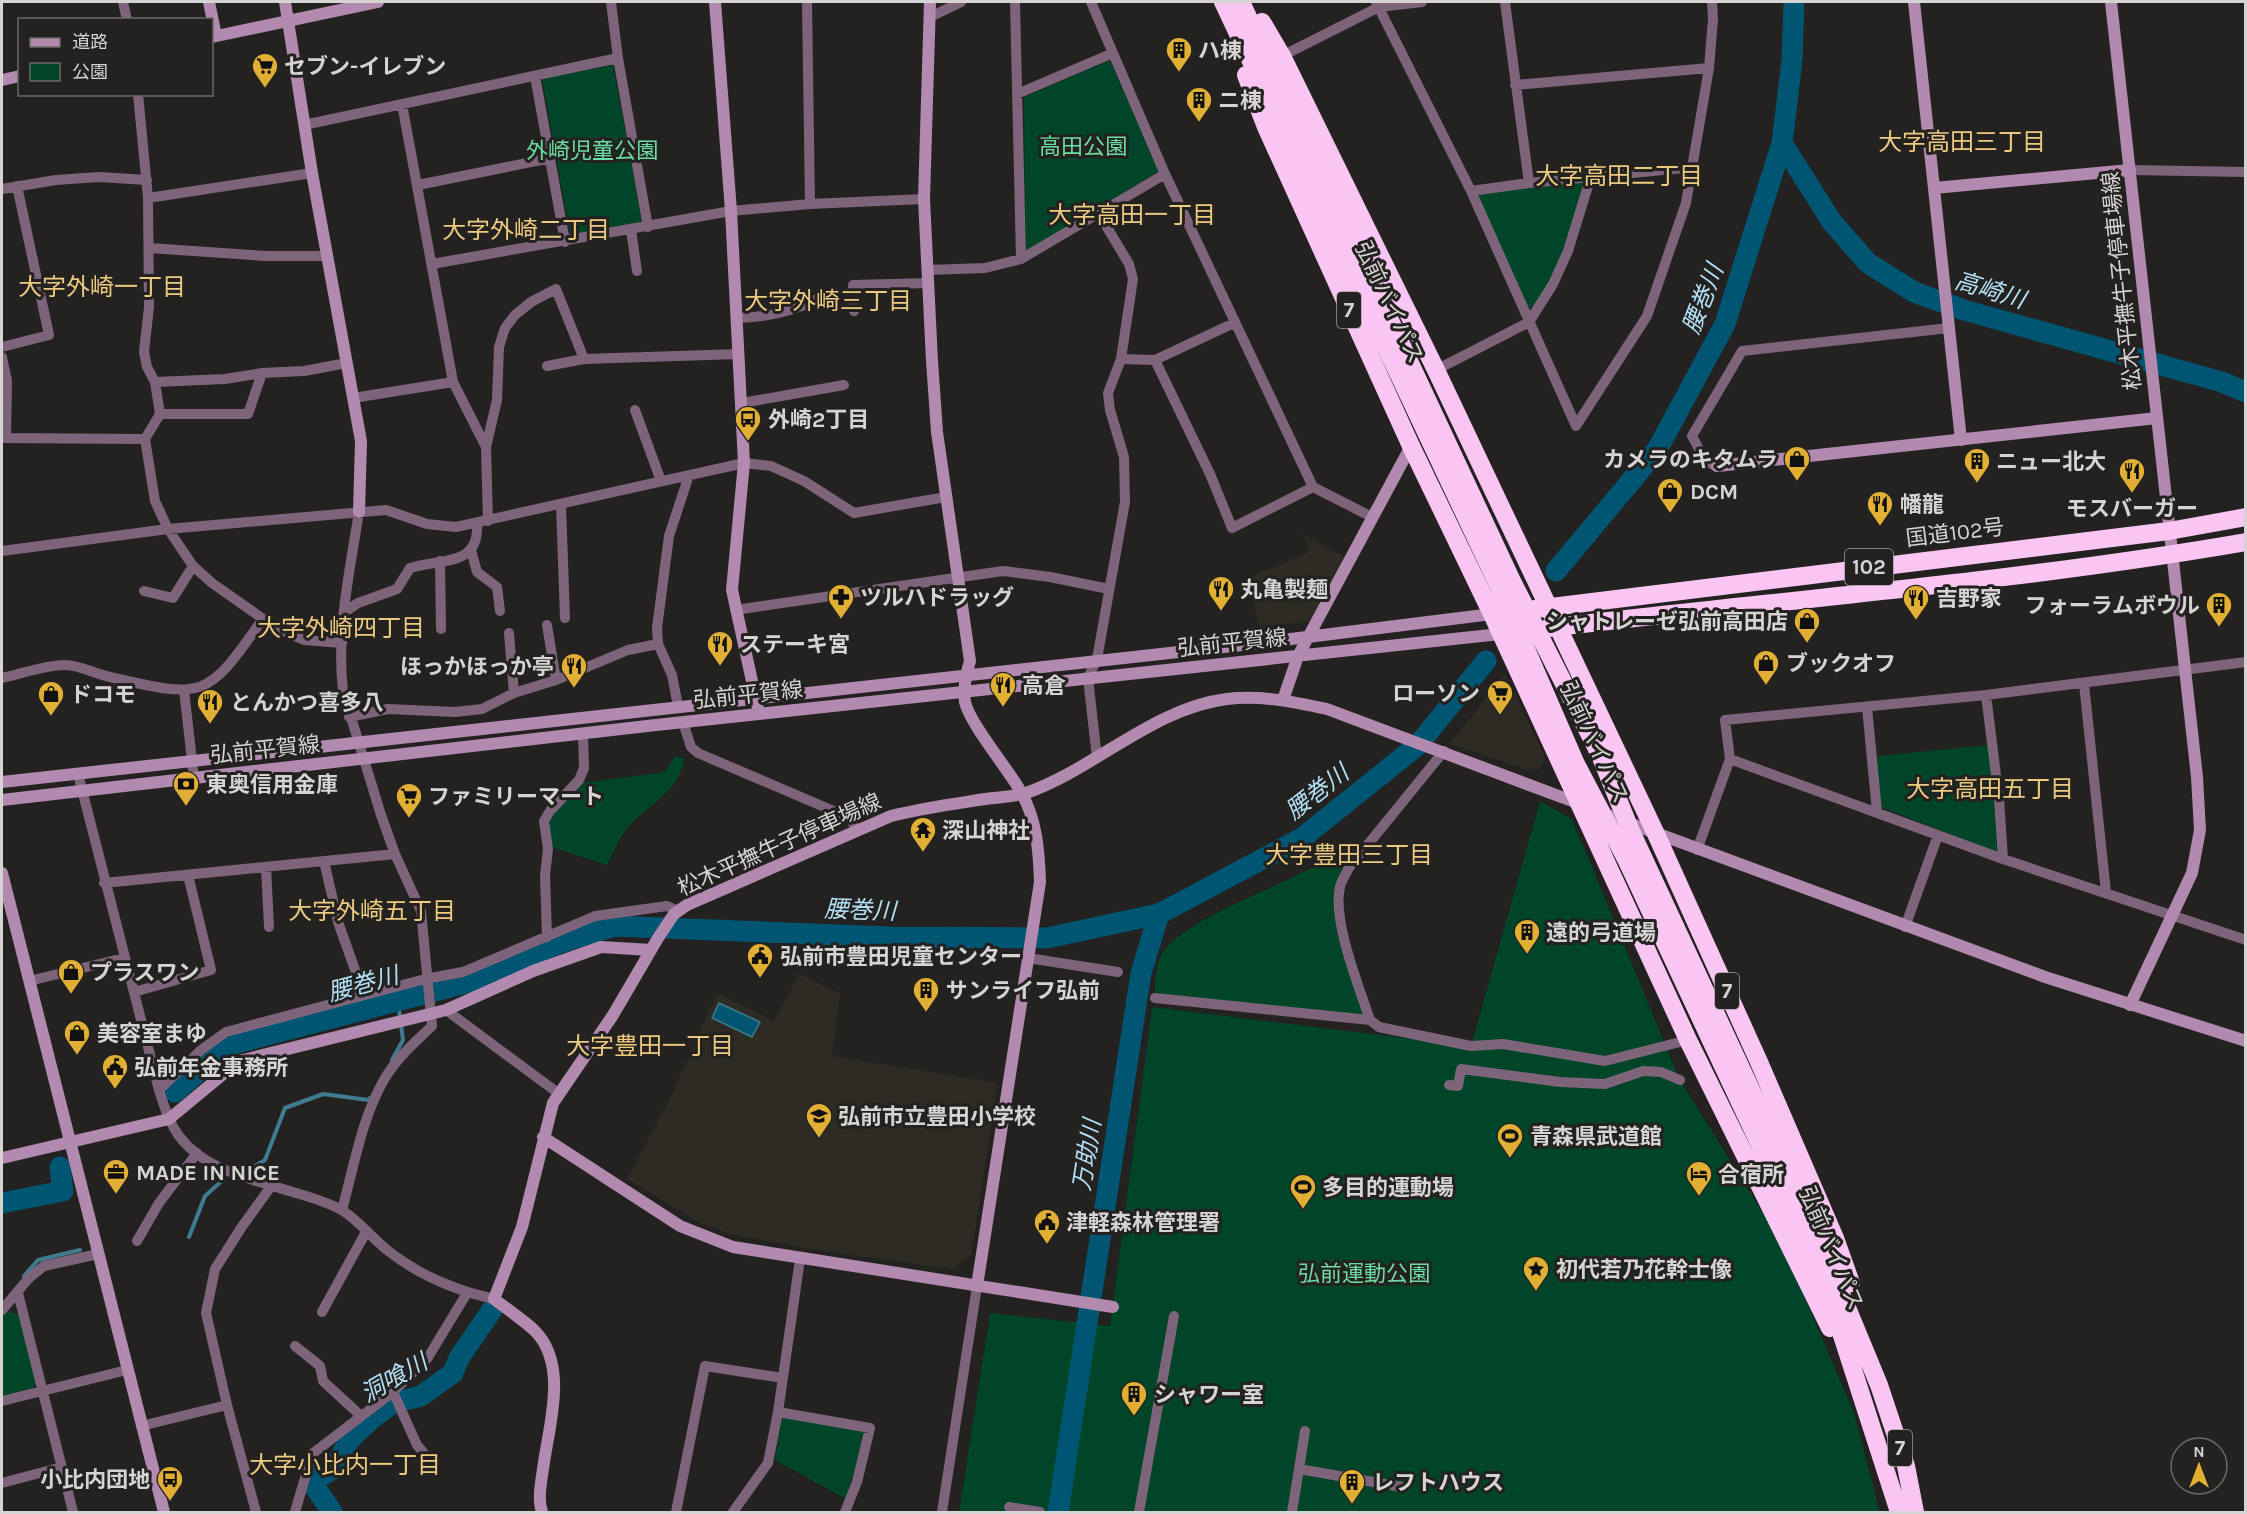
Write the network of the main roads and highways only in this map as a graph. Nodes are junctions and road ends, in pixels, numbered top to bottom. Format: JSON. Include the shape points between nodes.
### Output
{"nodes":[{"id":1,"x":1217,"y":2,"type":"edge"},
{"id":2,"x":1223,"y":2,"type":"edge"},
{"id":3,"x":1241,"y":2,"type":"edge"},
{"id":4,"x":1250,"y":2,"type":"edge"},
{"id":5,"x":1448,"y":462,"type":"junction"},
{"id":6,"x":2246,"y":517,"type":"edge"},
{"id":7,"x":2246,"y":542,"type":"edge"},
{"id":8,"x":1547,"y":608,"type":"junction"},
{"id":9,"x":1492,"y":614,"type":"junction"},
{"id":10,"x":1557,"y":627,"type":"junction"},
{"id":11,"x":1500,"y":634,"type":"junction"},
{"id":12,"x":1688,"y":972,"type":"junction"},
{"id":13,"x":1879,"y":1385,"type":"junction"},
{"id":14,"x":1860,"y":1388,"type":"junction"},
{"id":15,"x":1899,"y":1512,"type":"edge"},
{"id":16,"x":1915,"y":1512,"type":"edge"}],
"edges":[{"from":1,"to":9,"type":"highway","number":"7","via":[[1266,127],[1411,447]]},
{"from":2,"to":5,"type":"highway","name":"弘前バイパス","number":"7"},
{"from":3,"to":5,"type":"highway","name":"弘前バイパス","number":"7"},
{"from":4,"to":8,"type":"highway","number":"7","via":[[1282,56],[1436,370]]},
{"from":5,"to":12,"type":"highway","name":"弘前バイパス","number":"7","via":[[1576,764]]},
{"from":5,"to":12,"type":"highway","name":"弘前バイパス","number":"7","via":[[1600,755]]},
{"from":6,"to":8,"type":"highway","name":"国道102号","number":"102","via":[[2169,531]]},
{"from":7,"to":10,"type":"highway","number":"102","via":[[1997,578]]},
{"from":8,"to":9,"type":"highway","name":"国道102号","number":"102"},
{"from":8,"to":10,"type":"highway","number":"7"},
{"from":9,"to":11,"type":"highway","number":"7"},
{"from":10,"to":11,"type":"highway","number":"102"},
{"from":10,"to":13,"type":"highway","number":"7","via":[[1656,834],[1835,1238]]},
{"from":11,"to":14,"type":"highway","number":"7","via":[[1688,1040]]},
{"from":12,"to":13,"type":"highway","name":"弘前バイパス","number":"7","via":[[1820,1239]]},
{"from":12,"to":14,"type":"highway","name":"弘前バイパス","number":"7","via":[[1826,1286]]},
{"from":13,"to":16,"type":"highway","name":"弘前バイパス","number":"7","via":[[1906,1466]]},
{"from":14,"to":15,"type":"highway","name":"弘前バイパス","number":"7"}]}
